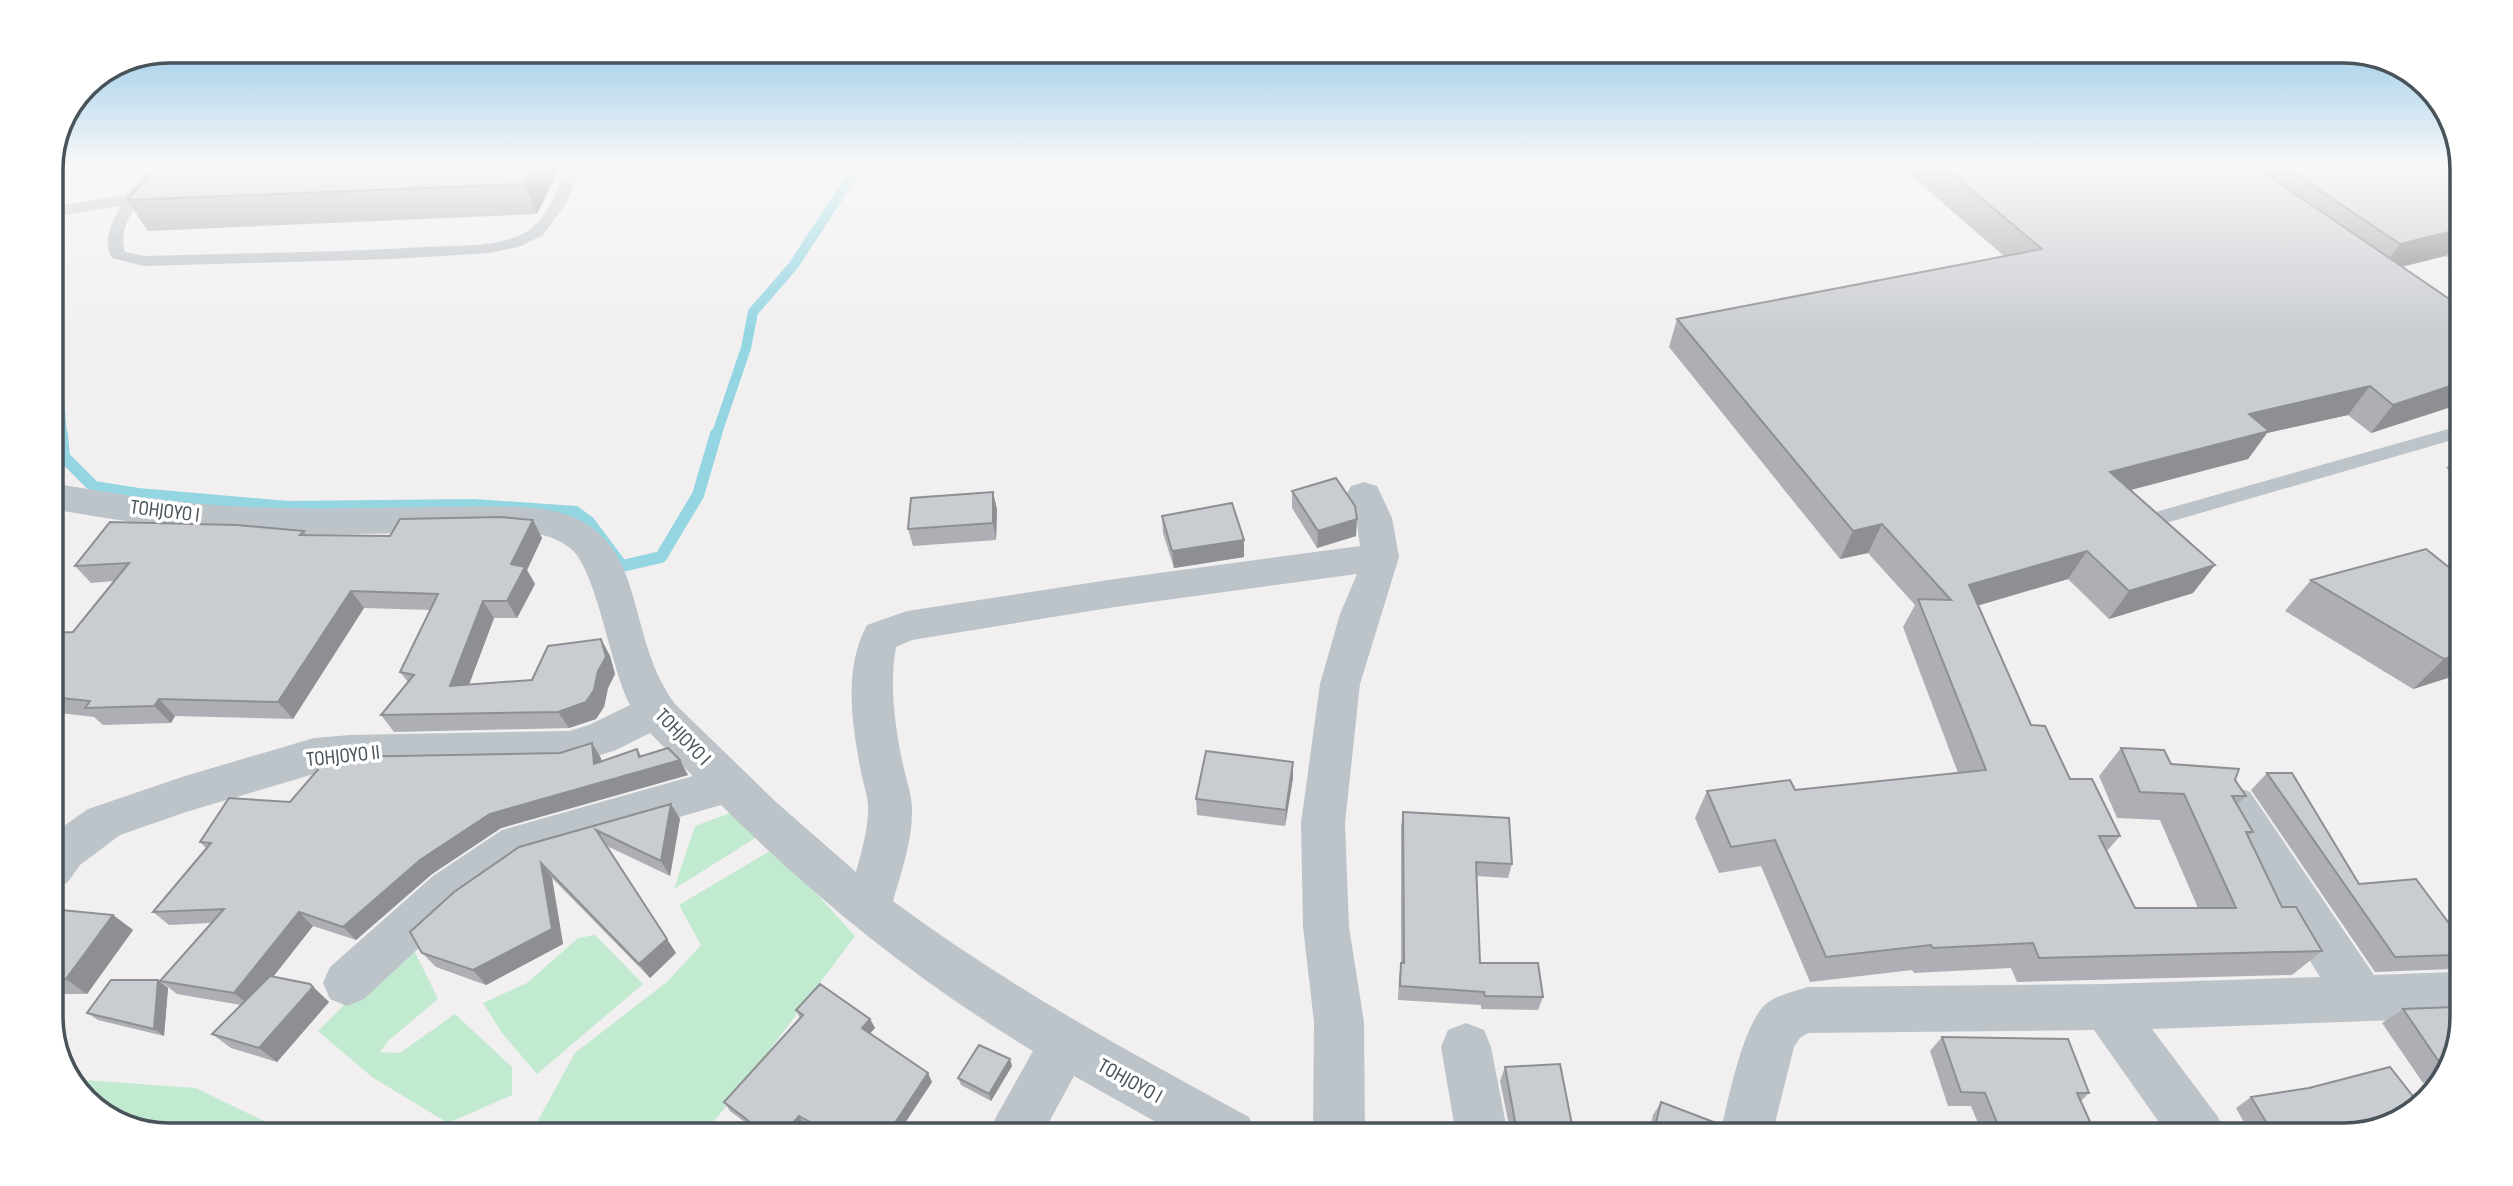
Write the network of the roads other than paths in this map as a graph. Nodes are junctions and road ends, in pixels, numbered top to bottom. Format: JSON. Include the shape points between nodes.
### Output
{"nodes":[{"id":1,"x":121,"y":222,"type":"edge"},
{"id":2,"x":544,"y":222,"type":"edge"},
{"id":3,"x":2450,"y":435,"type":"edge"},
{"id":4,"x":1364,"y":495,"type":"dead end"},
{"id":5,"x":63,"y":500,"type":"edge"},
{"id":6,"x":2159,"y":518,"type":"edge"},
{"id":7,"x":1380,"y":557,"type":"junction"},
{"id":8,"x":655,"y":711,"type":"junction"},
{"id":9,"x":729,"y":784,"type":"junction"},
{"id":10,"x":2234,"y":805,"type":"edge"},
{"id":11,"x":63,"y":852,"type":"edge"},
{"id":12,"x":867,"y":909,"type":"junction"},
{"id":13,"x":347,"y":983,"type":"dead end"},
{"id":14,"x":2450,"y":995,"type":"edge"},
{"id":15,"x":2361,"y":998,"type":"junction"},
{"id":16,"x":2106,"y":1007,"type":"junction"},
{"id":17,"x":1063,"y":1044,"type":"junction"},
{"id":18,"x":1466,"y":1047,"type":"dead end"},
{"id":19,"x":1020,"y":1123,"type":"edge"},
{"id":20,"x":1209,"y":1123,"type":"edge"},
{"id":21,"x":1339,"y":1123,"type":"edge"},
{"id":22,"x":1480,"y":1123,"type":"edge"},
{"id":23,"x":1749,"y":1123,"type":"edge"},
{"id":24,"x":2191,"y":1123,"type":"edge"}],
"edges":[{"from":1,"to":2,"type":"lane","via":[[114,241],[118,255],[144,261],[475,249],[519,242]]},
{"from":3,"to":6,"type":"lane"},
{"from":4,"to":7,"type":"street","via":[[1374,519]]},
{"from":5,"to":8,"type":"street","name":"TOHJOYO I","via":[[271,522],[519,520],[565,527],[596,551],[618,605],[632,667]]},
{"from":7,"to":12,"type":"street","via":[[933,622],[893,629],[881,636],[874,649],[873,669],[877,729],[890,803],[887,837]]},
{"from":7,"to":21,"type":"street","via":[[1340,684],[1323,823],[1326,927],[1339,1022]]},
{"from":8,"to":9,"type":"street","name":"TOHJOYO I"},
{"from":8,"to":11,"type":"street","name":"TOHJOYO II","via":[[569,748],[314,756],[104,822]]},
{"from":9,"to":12,"type":"street","name":"TOHJOYO I","via":[[813,865]]},
{"from":9,"to":13,"type":"street","via":[[518,844],[494,856],[441,895]]},
{"from":10,"to":15,"type":"street"},
{"from":12,"to":17,"type":"street","name":"TOHJOYO I"},
{"from":14,"to":15,"type":"street"},
{"from":15,"to":16,"type":"street"},
{"from":16,"to":23,"type":"street","via":[[1808,1010],[1784,1020],[1771,1039]]},
{"from":16,"to":24,"type":"street"},
{"from":17,"to":19,"type":"street"},
{"from":17,"to":20,"type":"street","name":"TOHJOYO I"},
{"from":18,"to":22,"type":"street"}]}
